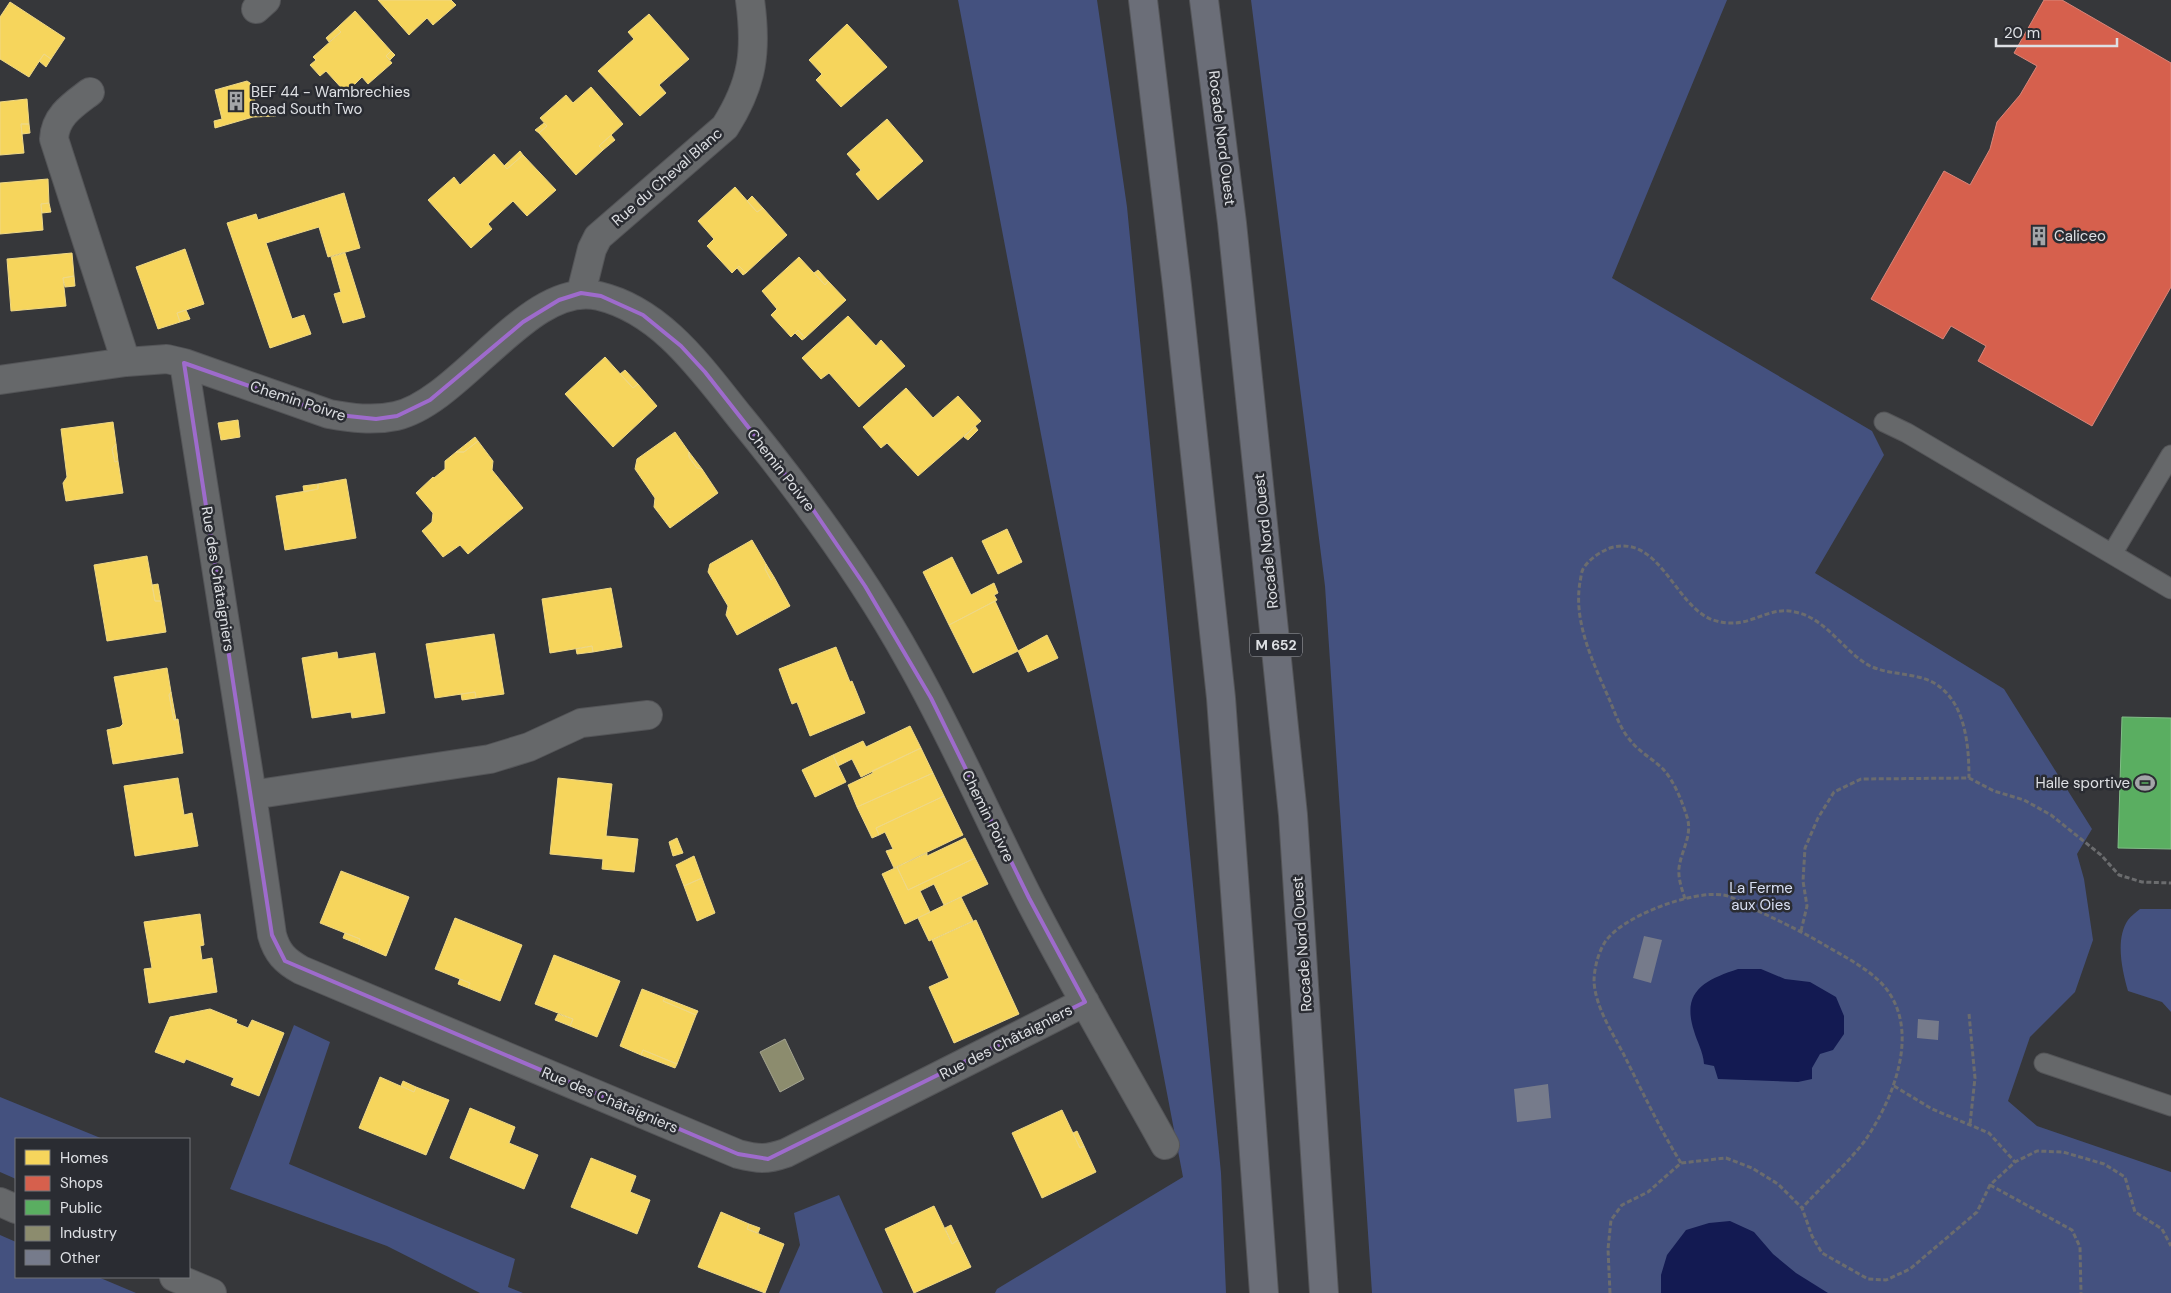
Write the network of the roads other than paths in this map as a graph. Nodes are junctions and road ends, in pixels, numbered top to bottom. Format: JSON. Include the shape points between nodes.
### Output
{"nodes":[{"id":1,"x":750,"y":0,"type":"edge"},
{"id":2,"x":1143,"y":0,"type":"edge"},
{"id":3,"x":1204,"y":0,"type":"edge"},
{"id":4,"x":90,"y":92,"type":"dead end"},
{"id":5,"x":581,"y":293,"type":"junction"},
{"id":6,"x":126,"y":362,"type":"junction"},
{"id":7,"x":184,"y":362,"type":"junction"},
{"id":8,"x":0,"y":380,"type":"edge"},
{"id":9,"x":1884,"y":422,"type":"dead end"},
{"id":10,"x":2171,"y":454,"type":"edge"},
{"id":11,"x":2112,"y":554,"type":"junction"},
{"id":12,"x":2171,"y":589,"type":"edge"},
{"id":13,"x":648,"y":715,"type":"dead end"},
{"id":14,"x":252,"y":795,"type":"junction"},
{"id":15,"x":1085,"y":1002,"type":"junction"},
{"id":16,"x":2044,"y":1063,"type":"dead end"},
{"id":17,"x":2171,"y":1106,"type":"edge"},
{"id":18,"x":1165,"y":1145,"type":"dead end"},
{"id":19,"x":0,"y":1202,"type":"edge"},
{"id":20,"x":15,"y":1209,"type":"edge"},
{"id":21,"x":176,"y":1278,"type":"edge"},
{"id":22,"x":212,"y":1293,"type":"edge"},
{"id":23,"x":1264,"y":1293,"type":"edge"},
{"id":24,"x":1324,"y":1293,"type":"edge"}],
"edges":[{"from":1,"to":5,"type":"street","name":"Rue du Cheval Blanc","via":[[754,47],[751,70],[734,113],[725,127],[598,237]]},
{"from":2,"to":23,"type":"highway","via":[[1172,236],[1221,698]]},
{"from":3,"to":24,"type":"highway","name":"Rocade Nord Ouest","number":"M 652","via":[[1232,223],[1293,815]]},
{"from":4,"to":6,"type":"street","via":[[60,119],[54,130],[54,140]]},
{"from":5,"to":7,"type":"street","name":"Chemin Poivre","via":[[541,310],[430,400],[397,416],[353,419],[329,414]]},
{"from":5,"to":15,"type":"street","name":"Chemin Poivre","via":[[601,296],[643,315],[681,346],[746,423],[814,512],[865,586],[913,667]]},
{"from":6,"to":7,"type":"street","name":"Chemin Poivre","via":[[167,359]]},
{"from":6,"to":8,"type":"street","name":"Chemin Poivre"},
{"from":7,"to":14,"type":"street","name":"Rue des Châtaigniers"},
{"from":9,"to":11,"type":"lane"},
{"from":10,"to":11,"type":"lane"},
{"from":11,"to":12,"type":"lane"},
{"from":13,"to":14,"type":"street","via":[[581,723],[529,747],[490,759]]},
{"from":14,"to":15,"type":"street","name":"Rue des Châtaigniers","via":[[272,936],[276,950],[285,961],[753,1158],[768,1159],[786,1153]]},
{"from":15,"to":18,"type":"street","name":"Chemin Poivre"},
{"from":16,"to":17,"type":"lane"},
{"from":19,"to":20,"type":"street"},
{"from":21,"to":22,"type":"street"}]}
